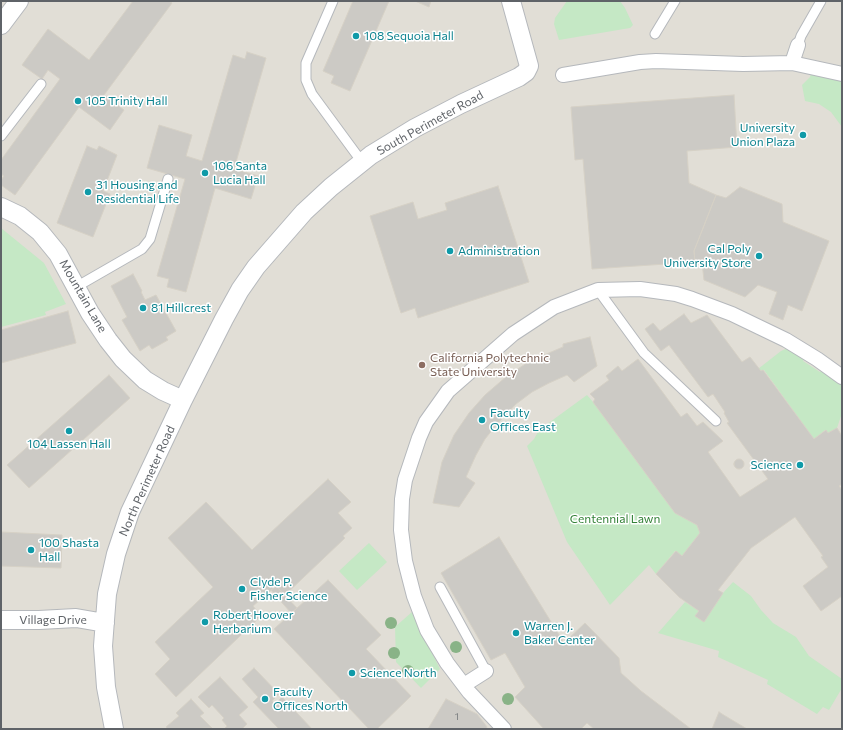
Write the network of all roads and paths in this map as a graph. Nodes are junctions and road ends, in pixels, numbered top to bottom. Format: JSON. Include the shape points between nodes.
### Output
{"nodes":[{"id":1,"x":19,"y":1,"type":"edge"},
{"id":2,"x":333,"y":1,"type":"edge"},
{"id":3,"x":511,"y":1,"type":"edge"},
{"id":4,"x":675,"y":1,"type":"edge"},
{"id":5,"x":821,"y":1,"type":"edge"},
{"id":6,"x":1,"y":25,"type":"edge"},
{"id":7,"x":655,"y":34,"type":"dead end"},
{"id":8,"x":798,"y":45,"type":"joint"},
{"id":9,"x":792,"y":63,"type":"junction"},
{"id":10,"x":842,"y":74,"type":"edge"},
{"id":11,"x":563,"y":75,"type":"dead end"},
{"id":12,"x":41,"y":84,"type":"dead end"},
{"id":13,"x":1,"y":136,"type":"edge"},
{"id":14,"x":362,"y":162,"type":"junction"},
{"id":15,"x":168,"y":179,"type":"dead end"},
{"id":16,"x":1,"y":207,"type":"edge"},
{"id":17,"x":76,"y":287,"type":"junction"},
{"id":18,"x":598,"y":290,"type":"junction"},
{"id":19,"x":842,"y":377,"type":"edge"},
{"id":20,"x":183,"y":400,"type":"junction"},
{"id":21,"x":716,"y":420,"type":"dead end"},
{"id":22,"x":440,"y":587,"type":"dead end"},
{"id":23,"x":1,"y":620,"type":"edge"},
{"id":24,"x":105,"y":622,"type":"junction"},
{"id":25,"x":486,"y":671,"type":"joint"},
{"id":26,"x":464,"y":684,"type":"junction"},
{"id":27,"x":114,"y":729,"type":"edge"},
{"id":28,"x":504,"y":729,"type":"edge"}],
"edges":[{"from":1,"to":6,"type":"street"},
{"from":2,"to":14,"type":"lane","via":[[306,63],[306,80],[312,94]]},
{"from":3,"to":14,"type":"street","name":"South Perimeter Road","via":[[529,66],[526,72],[415,128]]},
{"from":4,"to":7,"type":"lane"},
{"from":5,"to":8,"type":"lane"},
{"from":8,"to":9,"type":"street"},
{"from":9,"to":10,"type":"street"},
{"from":9,"to":11,"type":"street","via":[[656,61]]},
{"from":12,"to":13,"type":"lane"},
{"from":14,"to":20,"type":"street","name":"South Perimeter Road","via":[[304,212],[256,267],[224,319]]},
{"from":15,"to":17,"type":"lane","via":[[150,239],[142,249]]},
{"from":16,"to":17,"type":"street","name":"Mountain Lane","via":[[20,216],[40,232],[58,254]]},
{"from":17,"to":20,"type":"street","name":"Mountain Lane","via":[[90,314],[123,359],[144,380]]},
{"from":18,"to":19,"type":"street","via":[[640,289],[692,299],[732,314],[786,340]]},
{"from":18,"to":21,"type":"lane","via":[[644,353]]},
{"from":18,"to":26,"type":"street","via":[[554,308],[513,334],[448,391],[426,422],[419,438],[405,480],[402,499],[405,561],[414,596],[427,630],[447,663]]},
{"from":20,"to":24,"type":"street","name":"North Perimeter Road","via":[[130,512],[116,554],[107,594]]},
{"from":22,"to":25,"type":"lane"},
{"from":23,"to":24,"type":"street","name":"Village Drive","via":[[76,618]]},
{"from":24,"to":27,"type":"street","name":"North Perimeter Road","via":[[103,646],[106,687]]},
{"from":25,"to":26,"type":"street"},
{"from":26,"to":28,"type":"street"}]}
